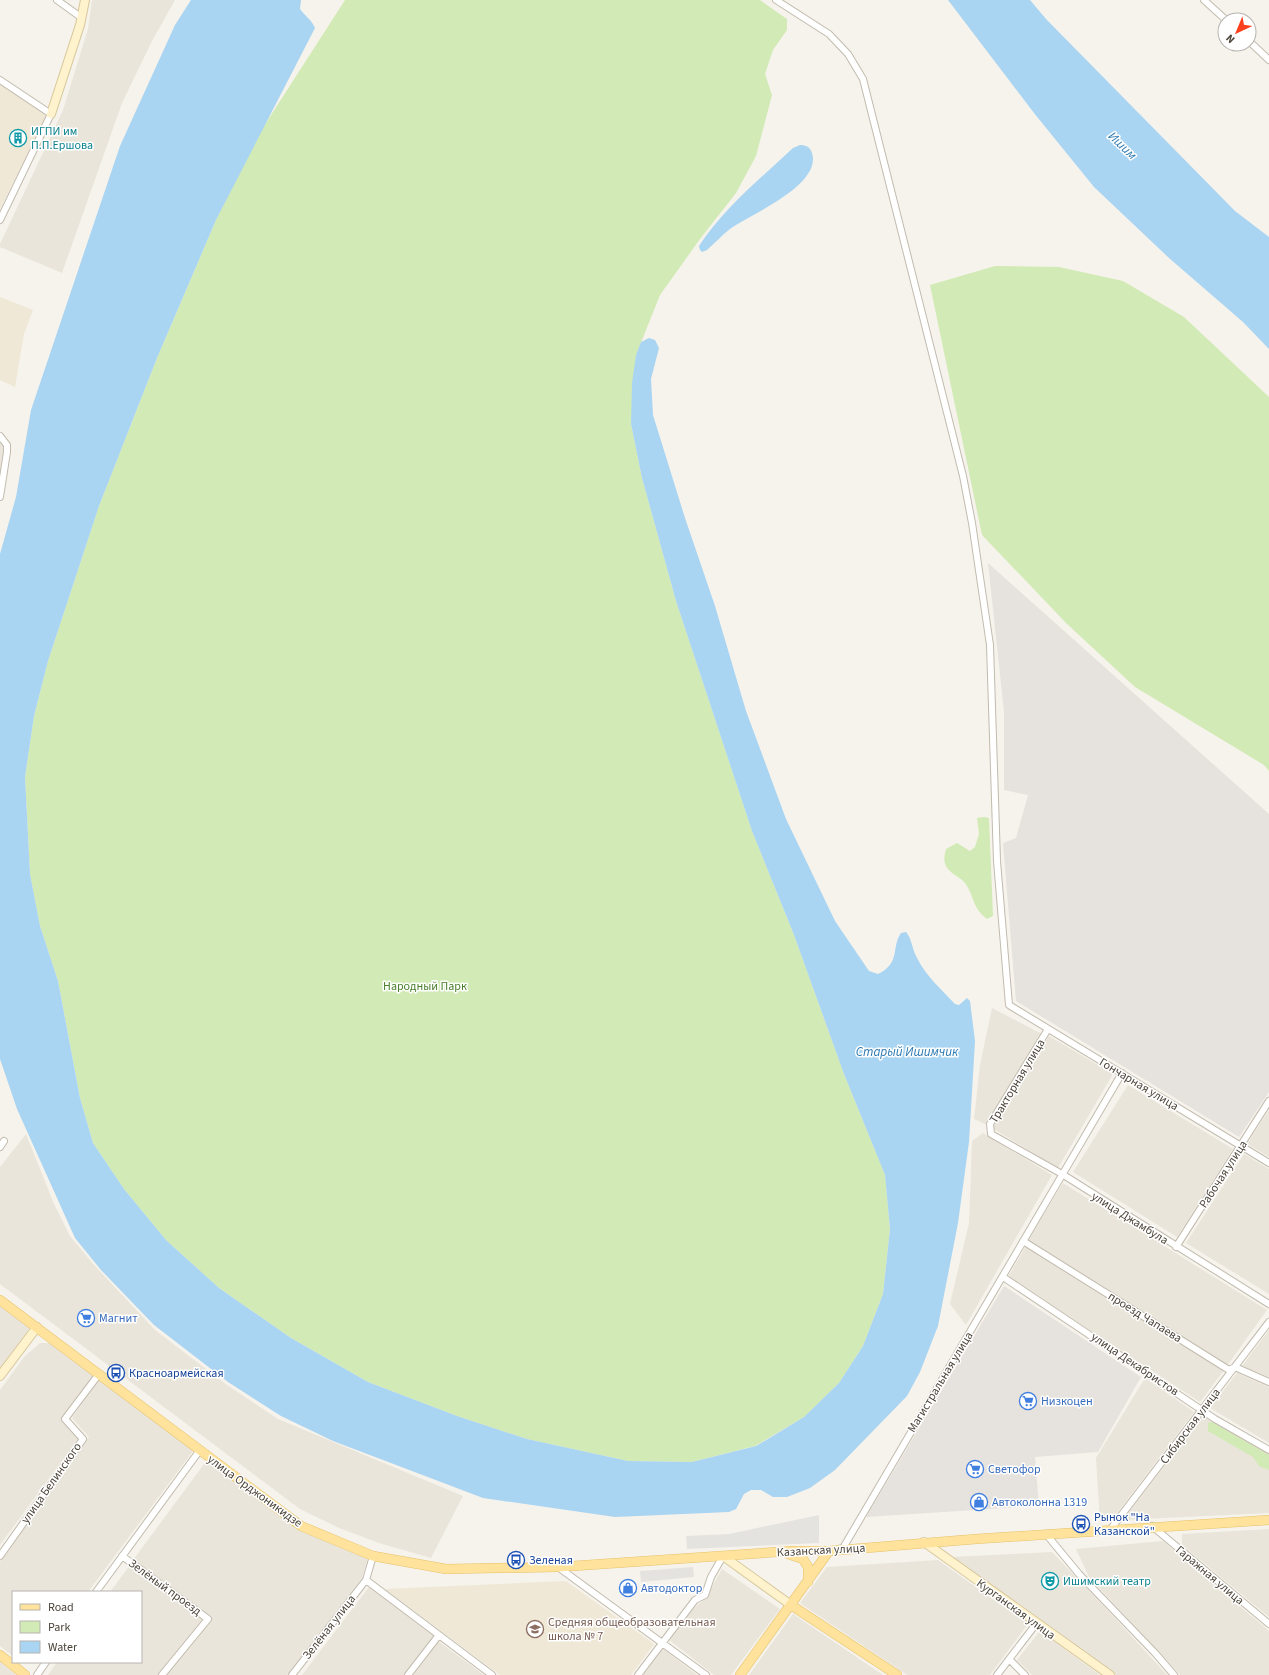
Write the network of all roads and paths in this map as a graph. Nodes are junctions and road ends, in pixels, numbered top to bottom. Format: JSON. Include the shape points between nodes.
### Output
{"nodes":[{"id":1,"x":57,"y":0,"type":"edge"},
{"id":2,"x":84,"y":0,"type":"edge"},
{"id":3,"x":776,"y":0,"type":"edge"},
{"id":4,"x":1204,"y":0,"type":"edge"},
{"id":5,"x":1217,"y":12,"type":"edge"},
{"id":6,"x":82,"y":18,"type":"junction"},
{"id":7,"x":1257,"y":49,"type":"edge"},
{"id":8,"x":1269,"y":60,"type":"edge"},
{"id":9,"x":0,"y":80,"type":"edge"},
{"id":10,"x":51,"y":114,"type":"junction"},
{"id":11,"x":0,"y":220,"type":"edge"},
{"id":12,"x":0,"y":436,"type":"edge"},
{"id":13,"x":0,"y":497,"type":"edge"},
{"id":14,"x":1048,"y":1029,"type":"junction"},
{"id":15,"x":1122,"y":1073,"type":"junction"},
{"id":16,"x":1269,"y":1101,"type":"edge"},
{"id":17,"x":991,"y":1134,"type":"joint"},
{"id":18,"x":4,"y":1141,"type":"dead end"},
{"id":19,"x":0,"y":1146,"type":"edge"},
{"id":20,"x":1241,"y":1146,"type":"junction"},
{"id":21,"x":1269,"y":1163,"type":"edge"},
{"id":22,"x":1062,"y":1174,"type":"junction"},
{"id":23,"x":1023,"y":1241,"type":"junction"},
{"id":24,"x":1176,"y":1247,"type":"junction"},
{"id":25,"x":1003,"y":1277,"type":"junction"},
{"id":26,"x":0,"y":1300,"type":"edge"},
{"id":27,"x":1269,"y":1304,"type":"edge"},
{"id":28,"x":1269,"y":1322,"type":"edge"},
{"id":29,"x":37,"y":1327,"type":"junction"},
{"id":30,"x":1235,"y":1366,"type":"junction"},
{"id":31,"x":99,"y":1374,"type":"junction"},
{"id":32,"x":0,"y":1376,"type":"edge"},
{"id":33,"x":1269,"y":1382,"type":"edge"},
{"id":34,"x":1202,"y":1409,"type":"junction"},
{"id":35,"x":200,"y":1450,"type":"junction"},
{"id":36,"x":1269,"y":1450,"type":"edge"},
{"id":37,"x":1269,"y":1520,"type":"edge"},
{"id":38,"x":1152,"y":1526,"type":"junction"},
{"id":39,"x":1110,"y":1530,"type":"junction"},
{"id":40,"x":1046,"y":1534,"type":"junction"},
{"id":41,"x":924,"y":1542,"type":"junction"},
{"id":42,"x":829,"y":1551,"type":"junction"},
{"id":43,"x":781,"y":1552,"type":"junction"},
{"id":44,"x":0,"y":1556,"type":"edge"},
{"id":45,"x":122,"y":1556,"type":"junction"},
{"id":46,"x":373,"y":1556,"type":"junction"},
{"id":47,"x":723,"y":1556,"type":"junction"},
{"id":48,"x":558,"y":1567,"type":"junction"},
{"id":49,"x":366,"y":1580,"type":"junction"},
{"id":50,"x":808,"y":1582,"type":"junction"},
{"id":51,"x":97,"y":1591,"type":"edge"},
{"id":52,"x":791,"y":1605,"type":"junction"},
{"id":53,"x":1036,"y":1624,"type":"junction"},
{"id":54,"x":1269,"y":1624,"type":"edge"},
{"id":55,"x":438,"y":1635,"type":"junction"},
{"id":56,"x":662,"y":1642,"type":"junction"},
{"id":57,"x":0,"y":1655,"type":"edge"},
{"id":58,"x":1009,"y":1659,"type":"junction"},
{"id":59,"x":45,"y":1663,"type":"edge"},
{"id":60,"x":25,"y":1675,"type":"edge"},
{"id":61,"x":37,"y":1675,"type":"edge"},
{"id":62,"x":162,"y":1675,"type":"edge"},
{"id":63,"x":292,"y":1675,"type":"edge"},
{"id":64,"x":408,"y":1675,"type":"edge"},
{"id":65,"x":491,"y":1675,"type":"edge"},
{"id":66,"x":638,"y":1675,"type":"edge"},
{"id":67,"x":706,"y":1675,"type":"edge"},
{"id":68,"x":740,"y":1675,"type":"edge"},
{"id":69,"x":897,"y":1675,"type":"edge"},
{"id":70,"x":997,"y":1675,"type":"edge"},
{"id":71,"x":1026,"y":1675,"type":"edge"},
{"id":72,"x":1110,"y":1675,"type":"edge"},
{"id":73,"x":1174,"y":1675,"type":"edge"}],
"edges":[{"from":1,"to":6,"type":"street"},
{"from":2,"to":6,"type":"main road"},
{"from":3,"to":14,"type":"street","name":"Гончарная улица","via":[[829,34],[848,54],[863,79],[963,476],[972,523],[990,645],[997,861],[1009,1005]]},
{"from":4,"to":5,"type":"street"},
{"from":6,"to":10,"type":"main road"},
{"from":7,"to":8,"type":"street"},
{"from":9,"to":10,"type":"street"},
{"from":10,"to":11,"type":"street"},
{"from":12,"to":13,"type":"street","via":[[7,445],[7,452]]},
{"from":14,"to":15,"type":"street","name":"Гончарная улица"},
{"from":14,"to":17,"type":"street","name":"Тракторная улица","via":[[990,1124]]},
{"from":15,"to":20,"type":"street","name":"Гончарная улица"},
{"from":15,"to":22,"type":"street","name":"Магистральная улица"},
{"from":16,"to":20,"type":"street","name":"Рабочая улица"},
{"from":17,"to":22,"type":"street","name":"улица Джамбула"},
{"from":18,"to":19,"type":"street"},
{"from":20,"to":21,"type":"street","name":"Гончарная улица"},
{"from":20,"to":24,"type":"street","name":"Рабочая улица"},
{"from":22,"to":23,"type":"street","name":"Магистральная улица"},
{"from":22,"to":24,"type":"street","name":"улица Джамбула"},
{"from":23,"to":25,"type":"street","name":"Магистральная улица"},
{"from":23,"to":30,"type":"street","name":"проезд Чапаева","via":[[1230,1370]]},
{"from":24,"to":27,"type":"street","name":"улица Джамбула"},
{"from":25,"to":34,"type":"street","name":"улица Декабристов"},
{"from":25,"to":42,"type":"street","name":"Магистральная улица","via":[[843,1548]]},
{"from":26,"to":29,"type":"main road","name":"улица Орджоникидзе"},
{"from":28,"to":30,"type":"street","name":"Сибирская улица"},
{"from":29,"to":31,"type":"main road","name":"улица Орджоникидзе"},
{"from":29,"to":32,"type":"main road"},
{"from":30,"to":33,"type":"street","name":"проезд Чапаева"},
{"from":30,"to":34,"type":"street","name":"Сибирская улица"},
{"from":31,"to":35,"type":"main road","name":"улица Орджоникидзе"},
{"from":31,"to":44,"type":"street","name":"улица Белинского","via":[[65,1419],[83,1439]]},
{"from":34,"to":36,"type":"street","name":"улица Декабристов"},
{"from":34,"to":39,"type":"street","name":"Сибирская улица"},
{"from":35,"to":45,"type":"street"},
{"from":35,"to":46,"type":"main road","name":"улица Орджоникидзе","via":[[301,1526]]},
{"from":37,"to":38,"type":"main road","name":"Казанская улица"},
{"from":38,"to":39,"type":"main road","name":"Казанская улица"},
{"from":38,"to":54,"type":"street","name":"Гаражная улица"},
{"from":39,"to":40,"type":"main road","name":"Казанская улица"},
{"from":40,"to":41,"type":"main road","name":"Казанская улица"},
{"from":40,"to":73,"type":"street","via":[[1079,1574]]},
{"from":41,"to":42,"type":"main road","name":"Казанская улица"},
{"from":41,"to":53,"type":"main road","name":"Курганская улица"},
{"from":42,"to":43,"type":"main road","name":"Казанская улица"},
{"from":42,"to":50,"type":"main road"},
{"from":43,"to":47,"type":"main road","name":"Казанская улица"},
{"from":43,"to":50,"type":"main road","via":[[803,1559],[808,1567]]},
{"from":45,"to":51,"type":"street"},
{"from":45,"to":62,"type":"street","name":"Зелёный проезд","via":[[208,1619]]},
{"from":46,"to":48,"type":"main road","name":"Казанская улица","via":[[446,1569]]},
{"from":46,"to":49,"type":"street"},
{"from":47,"to":48,"type":"main road","name":"Казанская улица"},
{"from":47,"to":52,"type":"main road"},
{"from":47,"to":56,"type":"street","via":[[711,1577],[705,1595],[696,1600]]},
{"from":48,"to":56,"type":"street"},
{"from":49,"to":55,"type":"street"},
{"from":49,"to":63,"type":"street","name":"Зелёная улица"},
{"from":50,"to":52,"type":"main road"},
{"from":52,"to":68,"type":"main road"},
{"from":52,"to":69,"type":"main road"},
{"from":53,"to":58,"type":"street"},
{"from":53,"to":72,"type":"main road","name":"Курганская улица"},
{"from":55,"to":64,"type":"street"},
{"from":55,"to":65,"type":"street"},
{"from":56,"to":66,"type":"street"},
{"from":56,"to":67,"type":"street"},
{"from":57,"to":60,"type":"main road"},
{"from":58,"to":70,"type":"street"},
{"from":58,"to":71,"type":"street"},
{"from":59,"to":61,"type":"street"}]}
